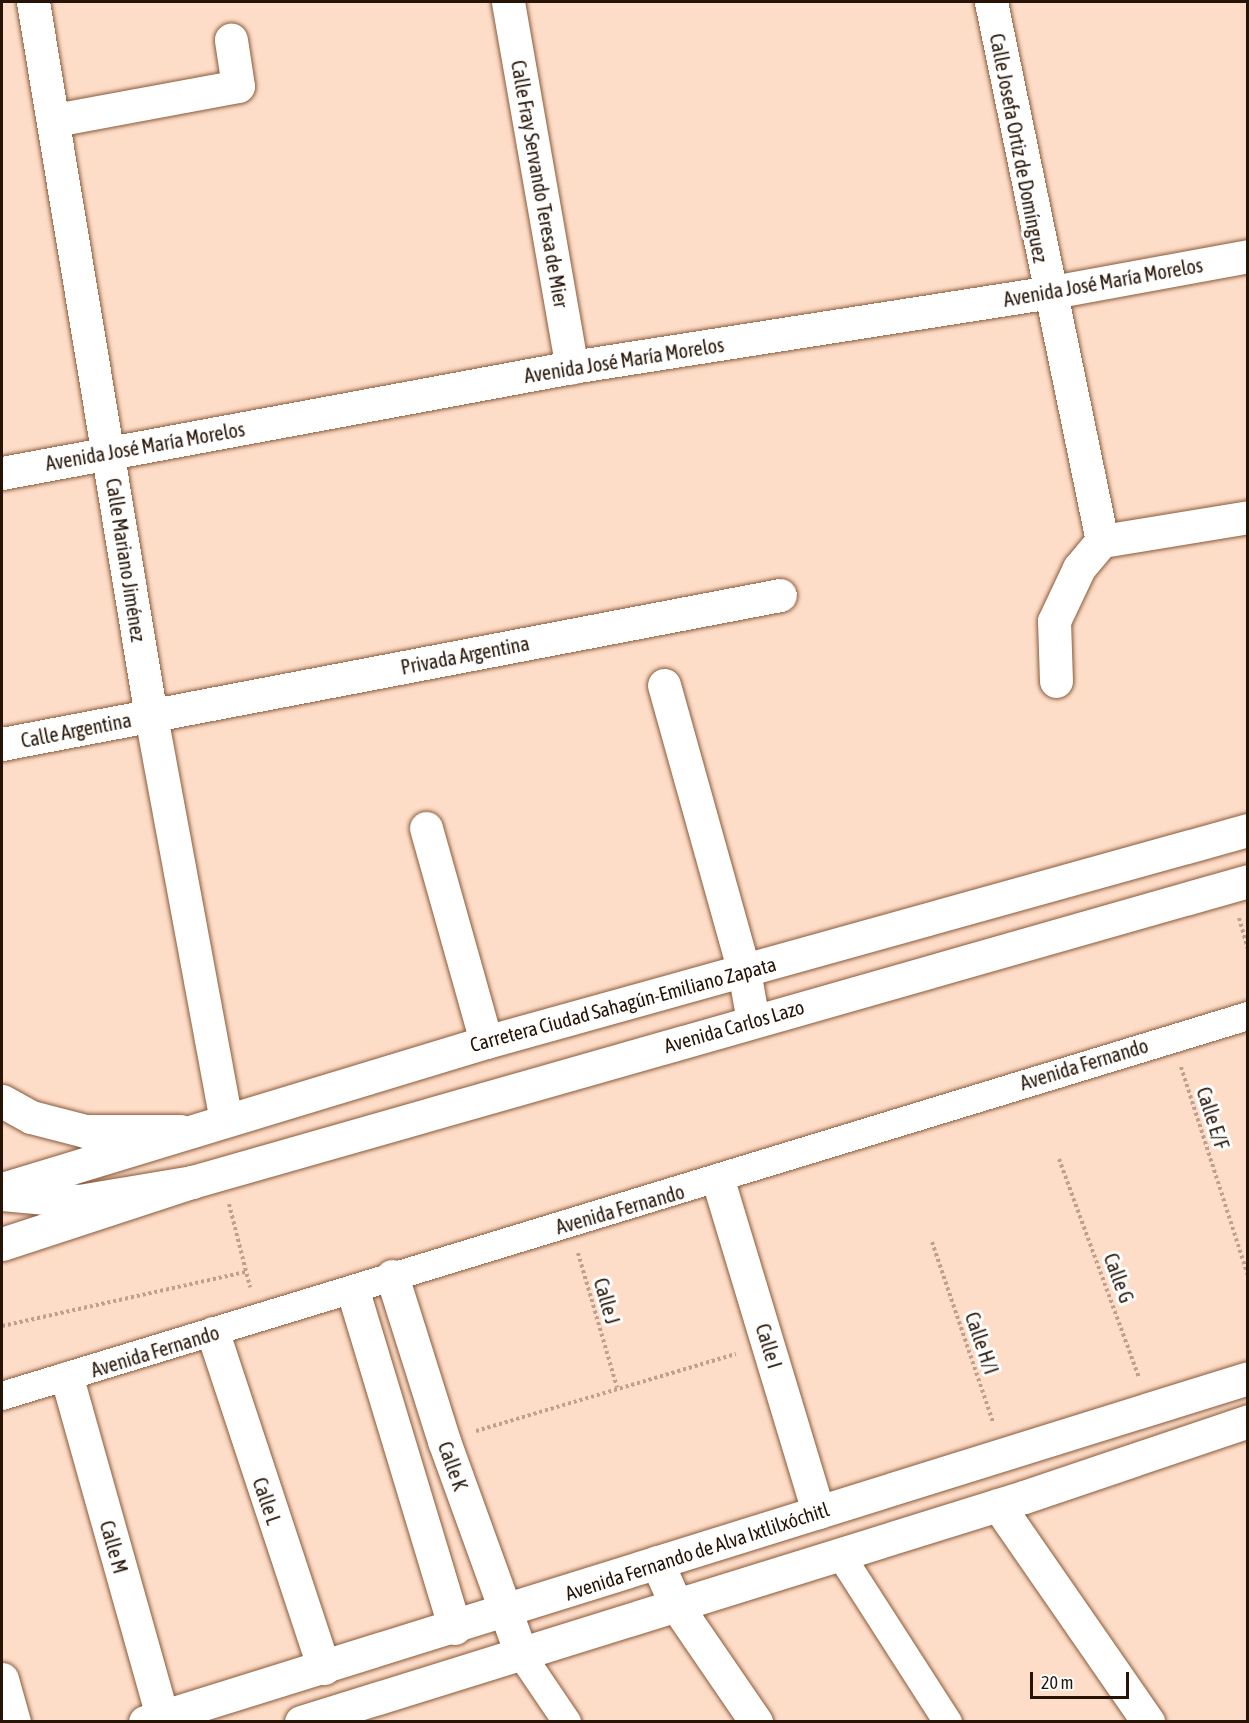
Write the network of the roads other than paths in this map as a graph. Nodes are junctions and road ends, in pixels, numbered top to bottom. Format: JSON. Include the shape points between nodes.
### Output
{"nodes":[{"id":1,"x":33,"y":2,"type":"edge"},
{"id":2,"x":508,"y":2,"type":"edge"},
{"id":3,"x":991,"y":2,"type":"edge"},
{"id":4,"x":231,"y":40,"type":"dead end"},
{"id":5,"x":54,"y":120,"type":"junction"},
{"id":6,"x":1248,"y":256,"type":"edge"},
{"id":7,"x":1047,"y":293,"type":"junction"},
{"id":8,"x":572,"y":367,"type":"junction"},
{"id":9,"x":108,"y":453,"type":"junction"},
{"id":10,"x":2,"y":473,"type":"edge"},
{"id":11,"x":1248,"y":517,"type":"edge"},
{"id":12,"x":1102,"y":541,"type":"junction"},
{"id":13,"x":780,"y":595,"type":"dead end"},
{"id":14,"x":1056,"y":681,"type":"dead end"},
{"id":15,"x":664,"y":685,"type":"dead end"},
{"id":16,"x":151,"y":716,"type":"junction"},
{"id":17,"x":2,"y":744,"type":"edge"},
{"id":18,"x":426,"y":828,"type":"dead end"},
{"id":19,"x":1248,"y":830,"type":"edge"},
{"id":20,"x":1248,"y":881,"type":"edge"},
{"id":21,"x":744,"y":971,"type":"junction"},
{"id":22,"x":1248,"y":1016,"type":"edge"},
{"id":23,"x":753,"y":1021,"type":"junction"},
{"id":24,"x":486,"y":1042,"type":"junction"},
{"id":25,"x":2,"y":1101,"type":"edge"},
{"id":26,"x":225,"y":1117,"type":"junction"},
{"id":27,"x":180,"y":1131,"type":"junction"},
{"id":28,"x":718,"y":1180,"type":"junction"},
{"id":29,"x":214,"y":1187,"type":"junction"},
{"id":30,"x":2,"y":1191,"type":"edge"},
{"id":31,"x":2,"y":1244,"type":"edge"},
{"id":32,"x":392,"y":1276,"type":"junction"},
{"id":33,"x":353,"y":1291,"type":"junction"},
{"id":34,"x":213,"y":1333,"type":"junction"},
{"id":35,"x":67,"y":1378,"type":"junction"},
{"id":36,"x":1248,"y":1378,"type":"edge"},
{"id":37,"x":2,"y":1396,"type":"edge"},
{"id":38,"x":1248,"y":1421,"type":"edge"},
{"id":39,"x":998,"y":1505,"type":"junction"},
{"id":40,"x":818,"y":1512,"type":"junction"},
{"id":41,"x":840,"y":1554,"type":"junction"},
{"id":42,"x":657,"y":1562,"type":"junction"},
{"id":43,"x":676,"y":1605,"type":"junction"},
{"id":44,"x":505,"y":1612,"type":"junction"},
{"id":45,"x":455,"y":1628,"type":"junction"},
{"id":46,"x":521,"y":1654,"type":"junction"},
{"id":47,"x":324,"y":1668,"type":"junction"},
{"id":48,"x":2,"y":1680,"type":"edge"},
{"id":49,"x":367,"y":1713,"type":"edge"},
{"id":50,"x":154,"y":1719,"type":"edge"},
{"id":51,"x":14,"y":1722,"type":"edge"},
{"id":52,"x":301,"y":1722,"type":"edge"},
{"id":53,"x":567,"y":1722,"type":"edge"},
{"id":54,"x":756,"y":1722,"type":"edge"},
{"id":55,"x":948,"y":1722,"type":"edge"},
{"id":56,"x":1148,"y":1722,"type":"edge"}],
"edges":[{"from":1,"to":5,"type":"street","name":"Calle Mariano Jiménez"},
{"from":2,"to":8,"type":"street","name":"Calle Fray Servando Teresa de Mier"},
{"from":3,"to":7,"type":"street","name":"Calle Josefa Ortiz de Domínguez"},
{"from":4,"to":5,"type":"street","via":[[238,86]]},
{"from":5,"to":9,"type":"street","name":"Calle Mariano Jiménez"},
{"from":6,"to":7,"type":"street","name":"Avenida José María Morelos"},
{"from":7,"to":8,"type":"street","name":"Avenida José María Morelos"},
{"from":7,"to":12,"type":"street","name":"Calle Josefa Ortiz de Domínguez"},
{"from":8,"to":9,"type":"street","name":"Avenida José María Morelos"},
{"from":9,"to":10,"type":"street","name":"Avenida José María Morelos"},
{"from":9,"to":16,"type":"street","name":"Calle Mariano Jiménez"},
{"from":11,"to":12,"type":"street"},
{"from":12,"to":14,"type":"street","via":[[1079,568],[1054,621]]},
{"from":13,"to":16,"type":"street","name":"Privada Argentina"},
{"from":15,"to":21,"type":"street"},
{"from":16,"to":17,"type":"street","name":"Calle Argentina"},
{"from":16,"to":26,"type":"street","name":"Calle Mariano Jiménez"},
{"from":18,"to":24,"type":"street"},
{"from":19,"to":21,"type":"street","name":"Carretera Ciudad Sahagún-Emiliano Zapata"},
{"from":20,"to":23,"type":"street","name":"Avenida Carlos Lazo"},
{"from":21,"to":23,"type":"street"},
{"from":21,"to":24,"type":"street","name":"Carretera Ciudad Sahagún-Emiliano Zapata"},
{"from":22,"to":28,"type":"street","name":"Avenida Fernando"},
{"from":23,"to":29,"type":"street","name":"Avenida Carlos Lazo"},
{"from":24,"to":26,"type":"street","name":"Carretera Ciudad Sahagún-Emiliano Zapata"},
{"from":25,"to":27,"type":"street","via":[[31,1117],[85,1131]]},
{"from":26,"to":27,"type":"street","name":"Carretera Ciudad Sahagún-Emiliano Zapata"},
{"from":27,"to":30,"type":"street","name":"Carretera Ciudad Sahagún-Emiliano Zapata"},
{"from":28,"to":32,"type":"street","name":"Avenida Fernando"},
{"from":28,"to":40,"type":"street","name":"Calle I"},
{"from":29,"to":30,"type":"street","via":[[80,1201]]},
{"from":29,"to":31,"type":"street"},
{"from":32,"to":33,"type":"street","name":"Avenida Fernando"},
{"from":32,"to":44,"type":"street","name":"Calle K","via":[[444,1441]]},
{"from":33,"to":34,"type":"street","name":"Avenida Fernando"},
{"from":33,"to":45,"type":"street"},
{"from":34,"to":35,"type":"street","name":"Avenida Fernando"},
{"from":34,"to":47,"type":"street","name":"Calle L"},
{"from":35,"to":37,"type":"street","name":"Avenida Fernando"},
{"from":35,"to":50,"type":"street","name":"Calle M"},
{"from":36,"to":40,"type":"street","name":"Avenida Fernando de Alva Ixtlilxóchitl"},
{"from":38,"to":39,"type":"street"},
{"from":39,"to":41,"type":"street"},
{"from":39,"to":56,"type":"street"},
{"from":40,"to":42,"type":"street","name":"Avenida Fernando de Alva Ixtlilxóchitl"},
{"from":41,"to":43,"type":"street"},
{"from":41,"to":55,"type":"street"},
{"from":42,"to":43,"type":"street"},
{"from":42,"to":44,"type":"street","name":"Avenida Fernando de Alva Ixtlilxóchitl"},
{"from":43,"to":46,"type":"street"},
{"from":43,"to":54,"type":"street"},
{"from":44,"to":45,"type":"street","name":"Avenida Fernando de Alva Ixtlilxóchitl"},
{"from":44,"to":46,"type":"street","name":"Calle K"},
{"from":45,"to":47,"type":"street","name":"Avenida Fernando de Alva Ixtlilxóchitl"},
{"from":46,"to":49,"type":"street"},
{"from":46,"to":53,"type":"street"},
{"from":47,"to":50,"type":"street","name":"Avenida Fernando de Alva Ixtlilxóchitl"},
{"from":48,"to":51,"type":"street"},
{"from":49,"to":52,"type":"street"}]}
